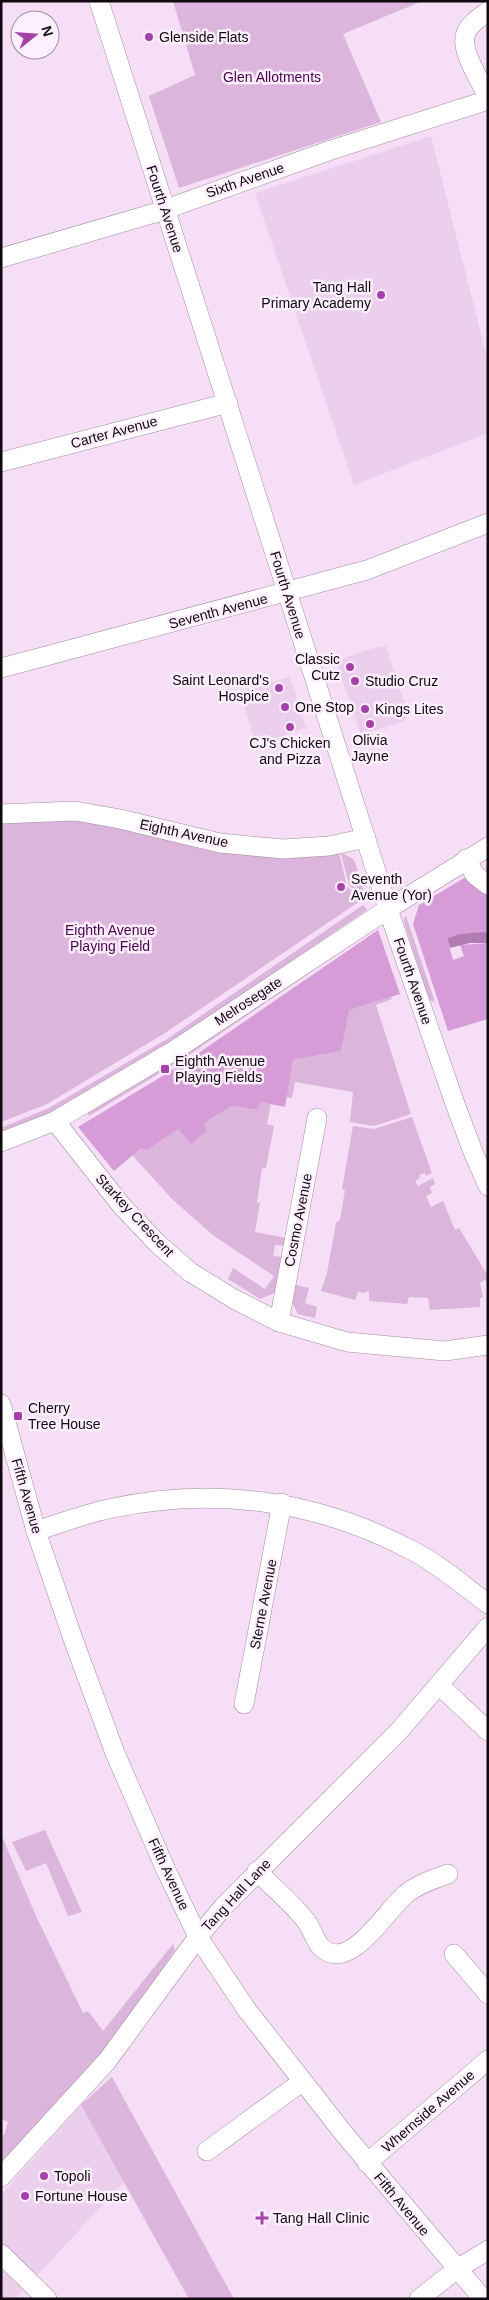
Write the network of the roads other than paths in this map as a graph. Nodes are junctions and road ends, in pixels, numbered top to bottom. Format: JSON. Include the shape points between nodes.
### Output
{"nodes":[{"id":1,"x":98,"y":1,"type":"edge"},
{"id":2,"x":488,"y":11,"type":"edge"},
{"id":3,"x":488,"y":99,"type":"edge"},
{"id":4,"x":164,"y":209,"type":"junction"},
{"id":5,"x":1,"y":258,"type":"edge"},
{"id":6,"x":228,"y":403,"type":"junction"},
{"id":7,"x":1,"y":462,"type":"edge"},
{"id":8,"x":488,"y":523,"type":"edge"},
{"id":9,"x":287,"y":592,"type":"junction"},
{"id":10,"x":1,"y":668,"type":"edge"},
{"id":11,"x":1,"y":814,"type":"edge"},
{"id":12,"x":366,"y":838,"type":"junction"},
{"id":13,"x":488,"y":847,"type":"edge"},
{"id":14,"x":466,"y":859,"type":"junction"},
{"id":15,"x":488,"y":885,"type":"edge"},
{"id":16,"x":388,"y":909,"type":"junction"},
{"id":17,"x":317,"y":1118,"type":"dead end"},
{"id":18,"x":55,"y":1121,"type":"junction"},
{"id":19,"x":1,"y":1142,"type":"edge"},
{"id":20,"x":487,"y":1181,"type":"edge"},
{"id":21,"x":279,"y":1322,"type":"junction"},
{"id":22,"x":488,"y":1345,"type":"edge"},
{"id":23,"x":1,"y":1404,"type":"edge"},
{"id":24,"x":282,"y":1503,"type":"junction"},
{"id":25,"x":36,"y":1530,"type":"junction"},
{"id":26,"x":488,"y":1604,"type":"edge"},
{"id":27,"x":488,"y":1627,"type":"edge"},
{"id":28,"x":440,"y":1685,"type":"junction"},
{"id":29,"x":244,"y":1704,"type":"dead end"},
{"id":30,"x":488,"y":1731,"type":"edge"},
{"id":31,"x":257,"y":1871,"type":"junction"},
{"id":32,"x":436,"y":1874,"type":"dead end"},
{"id":33,"x":198,"y":1937,"type":"junction"},
{"id":34,"x":454,"y":1954,"type":"dead end"},
{"id":35,"x":488,"y":1994,"type":"edge"},
{"id":36,"x":488,"y":2060,"type":"edge"},
{"id":37,"x":303,"y":2081,"type":"junction"},
{"id":38,"x":207,"y":2150,"type":"dead end"},
{"id":39,"x":367,"y":2163,"type":"junction"},
{"id":40,"x":1,"y":2177,"type":"edge"},
{"id":41,"x":488,"y":2250,"type":"edge"},
{"id":42,"x":1,"y":2254,"type":"edge"},
{"id":43,"x":457,"y":2269,"type":"junction"},
{"id":44,"x":46,"y":2299,"type":"edge"},
{"id":45,"x":419,"y":2299,"type":"edge"},
{"id":46,"x":484,"y":2299,"type":"edge"}],
"edges":[{"from":1,"to":4,"type":"street","name":"Fourth Avenue"},
{"from":2,"to":3,"type":"street","name":"Sixth Avenue","via":[[466,33],[465,46]]},
{"from":3,"to":4,"type":"street","name":"Sixth Avenue"},
{"from":4,"to":5,"type":"street","name":"Sixth Avenue"},
{"from":4,"to":6,"type":"street","name":"Fourth Avenue"},
{"from":6,"to":7,"type":"street","name":"Carter Avenue"},
{"from":6,"to":9,"type":"street","name":"Fourth Avenue"},
{"from":8,"to":9,"type":"street","name":"Seventh Avenue","via":[[367,570]]},
{"from":9,"to":10,"type":"street","name":"Seventh Avenue"},
{"from":9,"to":12,"type":"street","name":"Fourth Avenue"},
{"from":11,"to":12,"type":"street","name":"Eighth Avenue","via":[[75,811],[220,843],[283,849],[329,846]]},
{"from":12,"to":16,"type":"street","name":"Fourth Avenue"},
{"from":13,"to":14,"type":"street","name":"Melrosegate"},
{"from":14,"to":15,"type":"street","via":[[475,875]]},
{"from":14,"to":16,"type":"street","name":"Melrosegate"},
{"from":16,"to":18,"type":"street","name":"Melrosegate","via":[[175,1050]]},
{"from":16,"to":20,"type":"street","name":"Fourth Avenue","via":[[454,1102]]},
{"from":17,"to":21,"type":"street","name":"Cosmo Avenue"},
{"from":18,"to":19,"type":"street","name":"Melrosegate"},
{"from":18,"to":21,"type":"street","name":"Starkey Crescent","via":[[121,1205],[158,1244],[190,1272]]},
{"from":21,"to":22,"type":"street","name":"Starkey Crescent","via":[[347,1342],[445,1351]]},
{"from":23,"to":25,"type":"street","name":"Fifth Avenue"},
{"from":24,"to":25,"type":"street","via":[[209,1497],[164,1500],[112,1508]]},
{"from":24,"to":26,"type":"street","via":[[371,1530],[415,1552]]},
{"from":24,"to":29,"type":"street","name":"Sterne Avenue"},
{"from":25,"to":33,"type":"street","name":"Fifth Avenue","via":[[115,1753]]},
{"from":27,"to":28,"type":"street","name":"Tang Hall Lane"},
{"from":28,"to":30,"type":"street"},
{"from":28,"to":31,"type":"street","name":"Tang Hall Lane","via":[[343,1789]]},
{"from":31,"to":32,"type":"street","via":[[307,1923],[321,1947],[330,1953],[341,1954],[351,1951],[361,1942],[405,1894]]},
{"from":31,"to":33,"type":"street","name":"Tang Hall Lane"},
{"from":33,"to":37,"type":"street","name":"Fifth Avenue","via":[[247,2010]]},
{"from":33,"to":40,"type":"street","name":"Tang Hall Lane","via":[[107,2061]]},
{"from":34,"to":35,"type":"street"},
{"from":36,"to":39,"type":"street","name":"Whernside Avenue"},
{"from":37,"to":38,"type":"street"},
{"from":37,"to":39,"type":"street","name":"Fifth Avenue"},
{"from":39,"to":43,"type":"street","name":"Fifth Avenue"},
{"from":41,"to":43,"type":"street"},
{"from":42,"to":44,"type":"street"},
{"from":43,"to":45,"type":"street"},
{"from":43,"to":46,"type":"street","name":"Fifth Avenue"}]}
